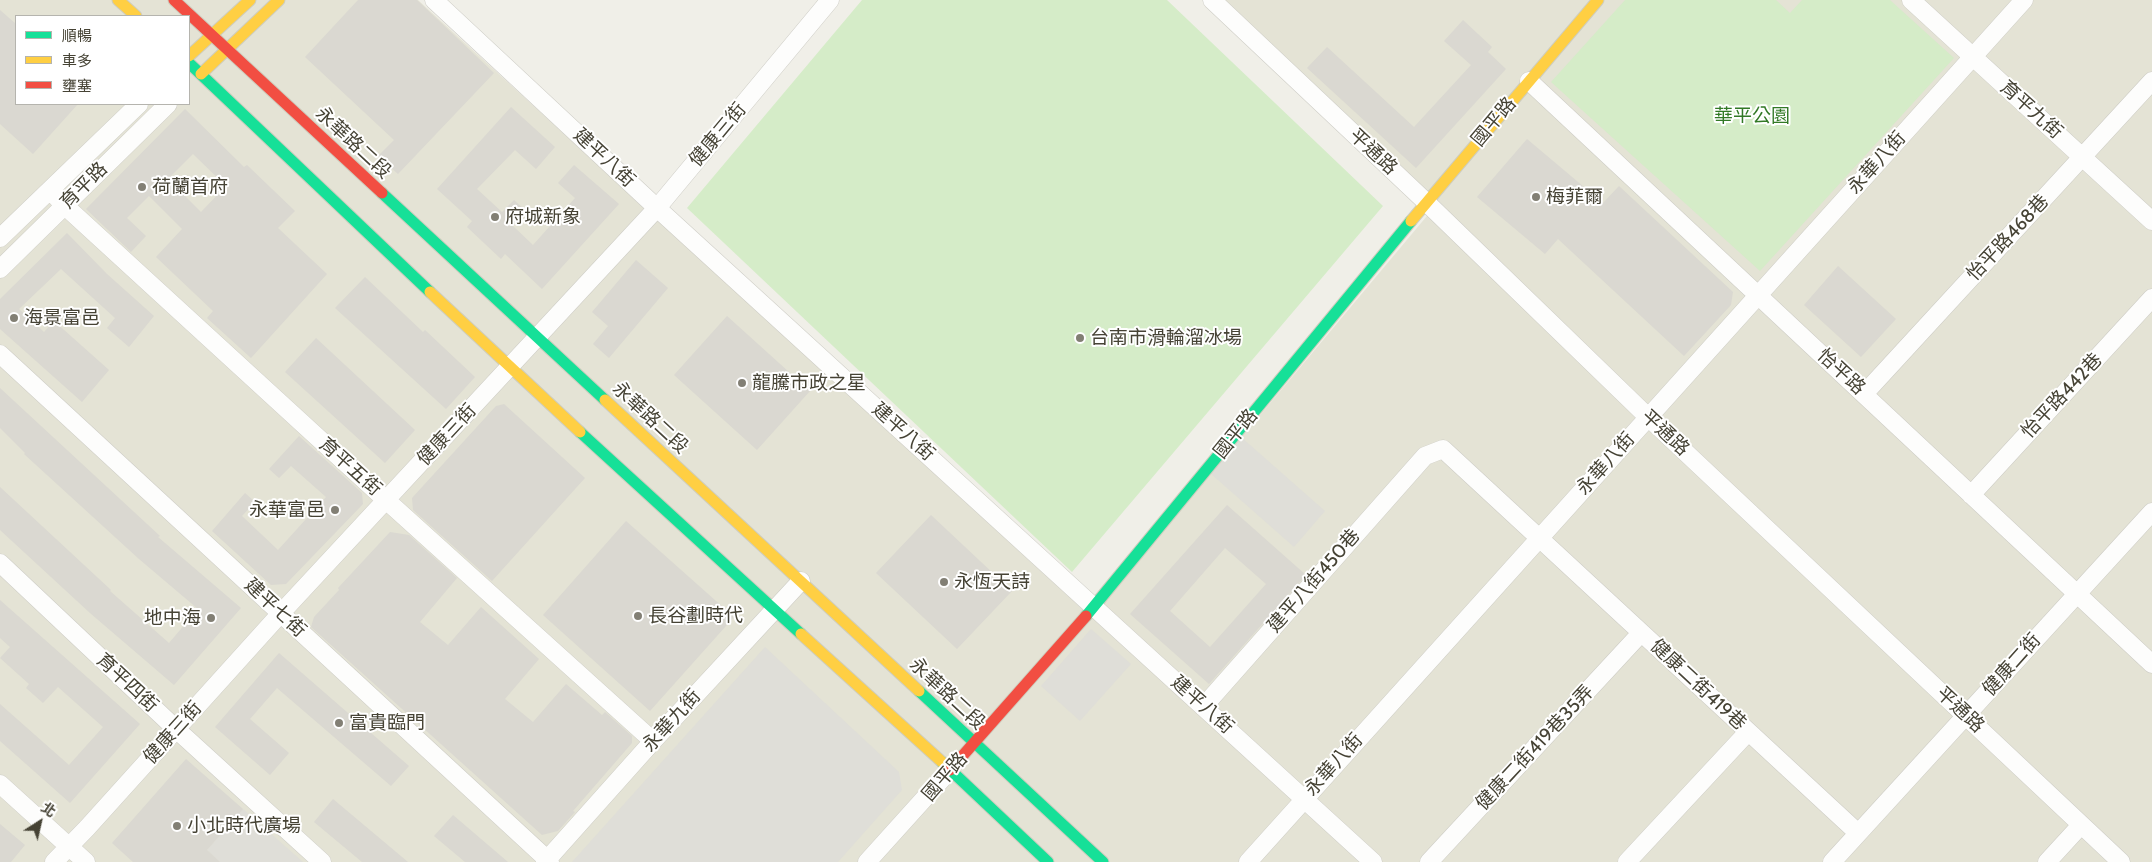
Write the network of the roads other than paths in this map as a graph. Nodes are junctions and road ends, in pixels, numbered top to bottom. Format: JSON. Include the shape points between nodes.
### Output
{"nodes":[{"id":1,"x":118,"y":0,"type":"edge"},
{"id":2,"x":174,"y":0,"type":"edge"},
{"id":3,"x":250,"y":0,"type":"edge"},
{"id":4,"x":279,"y":0,"type":"edge"},
{"id":5,"x":434,"y":0,"type":"edge"},
{"id":6,"x":830,"y":0,"type":"edge"},
{"id":7,"x":1212,"y":0,"type":"edge"},
{"id":8,"x":1598,"y":0,"type":"edge"},
{"id":9,"x":1911,"y":0,"type":"edge"},
{"id":10,"x":2024,"y":0,"type":"edge"},
{"id":11,"x":135,"y":15,"type":"edge"},
{"id":12,"x":212,"y":35,"type":"junction"},
{"id":13,"x":227,"y":49,"type":"junction"},
{"id":14,"x":190,"y":55,"type":"edge"},
{"id":15,"x":1972,"y":56,"type":"junction"},
{"id":16,"x":193,"y":74,"type":"edge"},
{"id":17,"x":1529,"y":80,"type":"junction"},
{"id":18,"x":2152,"y":81,"type":"edge"},
{"id":19,"x":138,"y":105,"type":"edge"},
{"id":20,"x":167,"y":105,"type":"edge"},
{"id":21,"x":2082,"y":157,"type":"junction"},
{"id":22,"x":50,"y":190,"type":"junction"},
{"id":23,"x":1426,"y":202,"type":"junction"},
{"id":24,"x":64,"y":205,"type":"junction"},
{"id":25,"x":657,"y":208,"type":"junction"},
{"id":26,"x":2152,"y":221,"type":"edge"},
{"id":27,"x":0,"y":238,"type":"edge"},
{"id":28,"x":0,"y":269,"type":"edge"},
{"id":29,"x":1759,"y":296,"type":"junction"},
{"id":30,"x":2152,"y":298,"type":"edge"},
{"id":31,"x":538,"y":338,"type":"junction"},
{"id":32,"x":0,"y":354,"type":"edge"},
{"id":33,"x":510,"y":368,"type":"junction"},
{"id":34,"x":1864,"y":394,"type":"junction"},
{"id":35,"x":1648,"y":417,"type":"junction"},
{"id":36,"x":1425,"y":456,"type":"joint"},
{"id":37,"x":1971,"y":495,"type":"junction"},
{"id":38,"x":386,"y":500,"type":"junction"},
{"id":39,"x":2152,"y":512,"type":"edge"},
{"id":40,"x":1538,"y":538,"type":"junction"},
{"id":41,"x":0,"y":563,"type":"edge"},
{"id":42,"x":801,"y":581,"type":"junction"},
{"id":43,"x":2077,"y":594,"type":"junction"},
{"id":44,"x":1094,"y":607,"type":"junction"},
{"id":45,"x":774,"y":610,"type":"junction"},
{"id":46,"x":281,"y":613,"type":"junction"},
{"id":47,"x":1641,"y":633,"type":"junction"},
{"id":48,"x":2152,"y":664,"type":"edge"},
{"id":49,"x":1204,"y":706,"type":"junction"},
{"id":50,"x":1966,"y":715,"type":"junction"},
{"id":51,"x":176,"y":729,"type":"junction"},
{"id":52,"x":1748,"y":732,"type":"junction"},
{"id":53,"x":653,"y":741,"type":"junction"},
{"id":54,"x":975,"y":742,"type":"junction"},
{"id":55,"x":950,"y":770,"type":"junction"},
{"id":56,"x":0,"y":784,"type":"edge"},
{"id":57,"x":1304,"y":798,"type":"junction"},
{"id":58,"x":2081,"y":824,"type":"junction"},
{"id":59,"x":1858,"y":833,"type":"junction"},
{"id":60,"x":68,"y":846,"type":"junction"},
{"id":61,"x":548,"y":861,"type":"edge"},
{"id":62,"x":54,"y":862,"type":"edge"},
{"id":63,"x":86,"y":862,"type":"edge"},
{"id":64,"x":322,"y":862,"type":"edge"},
{"id":65,"x":867,"y":862,"type":"edge"},
{"id":66,"x":1048,"y":862,"type":"edge"},
{"id":67,"x":1103,"y":862,"type":"edge"},
{"id":68,"x":1248,"y":862,"type":"edge"},
{"id":69,"x":1373,"y":862,"type":"edge"},
{"id":70,"x":1429,"y":862,"type":"edge"},
{"id":71,"x":1627,"y":862,"type":"edge"},
{"id":72,"x":1832,"y":862,"type":"edge"},
{"id":73,"x":2047,"y":862,"type":"edge"},
{"id":74,"x":2121,"y":862,"type":"edge"}],
"edges":[{"from":1,"to":11,"type":"street"},
{"from":2,"to":12,"type":"street","name":"永華路二段"},
{"from":3,"to":12,"type":"street"},
{"from":4,"to":13,"type":"street"},
{"from":5,"to":25,"type":"street","name":"建平八街"},
{"from":6,"to":25,"type":"street","name":"健康三街"},
{"from":7,"to":23,"type":"street","name":"平通路"},
{"from":8,"to":17,"type":"street","name":"國平路"},
{"from":9,"to":15,"type":"street","name":"育平九街"},
{"from":10,"to":15,"type":"street","name":"永華八街"},
{"from":12,"to":13,"type":"street","name":"永華路二段"},
{"from":12,"to":14,"type":"street"},
{"from":13,"to":16,"type":"street"},
{"from":13,"to":31,"type":"street","name":"永華路二段"},
{"from":15,"to":21,"type":"street","name":"育平九街"},
{"from":15,"to":29,"type":"street","name":"永華八街"},
{"from":16,"to":33,"type":"street"},
{"from":17,"to":23,"type":"street","name":"國平路"},
{"from":17,"to":29,"type":"street","name":"怡平路"},
{"from":18,"to":21,"type":"street","name":"怡平路468巷"},
{"from":19,"to":22,"type":"street","name":"育平路"},
{"from":20,"to":24,"type":"street","name":"育平路"},
{"from":21,"to":26,"type":"street","name":"育平九街"},
{"from":21,"to":34,"type":"street","name":"怡平路468巷"},
{"from":22,"to":24,"type":"street","name":"育平五街"},
{"from":22,"to":27,"type":"street","name":"育平路"},
{"from":23,"to":35,"type":"street","name":"平通路"},
{"from":23,"to":44,"type":"street","name":"國平路"},
{"from":24,"to":28,"type":"street","name":"育平路"},
{"from":24,"to":38,"type":"street","name":"育平五街"},
{"from":25,"to":31,"type":"street","name":"健康三街"},
{"from":25,"to":44,"type":"street","name":"建平八街"},
{"from":29,"to":34,"type":"street","name":"怡平路"},
{"from":29,"to":35,"type":"street","name":"永華八街"},
{"from":30,"to":37,"type":"street","name":"怡平路442巷"},
{"from":31,"to":33,"type":"street","name":"健康三街"},
{"from":31,"to":42,"type":"street","name":"永華路二段"},
{"from":32,"to":46,"type":"street","name":"建平七街"},
{"from":33,"to":38,"type":"street","name":"健康三街"},
{"from":33,"to":45,"type":"street"},
{"from":34,"to":37,"type":"street","name":"怡平路"},
{"from":35,"to":40,"type":"street","name":"永華八街"},
{"from":35,"to":50,"type":"street","name":"平通路"},
{"from":36,"to":40,"type":"street","name":"健康二街419巷","via":[[1443,449]]},
{"from":36,"to":49,"type":"street","name":"建平八街450巷"},
{"from":37,"to":43,"type":"street","name":"怡平路"},
{"from":38,"to":46,"type":"street","name":"健康三街"},
{"from":38,"to":53,"type":"street","name":"育平五街"},
{"from":39,"to":43,"type":"street","name":"健康二街"},
{"from":40,"to":47,"type":"street","name":"健康二街419巷"},
{"from":40,"to":57,"type":"street","name":"永華八街"},
{"from":41,"to":51,"type":"street","name":"育平四街"},
{"from":42,"to":45,"type":"street","name":"永華九街"},
{"from":42,"to":54,"type":"street","name":"永華路二段"},
{"from":43,"to":48,"type":"street","name":"怡平路"},
{"from":43,"to":50,"type":"street","name":"健康二街"},
{"from":44,"to":49,"type":"street","name":"建平八街"},
{"from":44,"to":54,"type":"street","name":"國平路"},
{"from":45,"to":53,"type":"street","name":"永華九街"},
{"from":45,"to":55,"type":"street"},
{"from":46,"to":51,"type":"street","name":"健康三街"},
{"from":46,"to":61,"type":"street","name":"建平七街"},
{"from":47,"to":52,"type":"street","name":"健康二街419巷"},
{"from":47,"to":70,"type":"street","name":"健康二街419巷35弄"},
{"from":49,"to":57,"type":"street","name":"建平八街"},
{"from":50,"to":58,"type":"street","name":"平通路"},
{"from":50,"to":59,"type":"street","name":"健康二街"},
{"from":51,"to":60,"type":"street","name":"健康三街"},
{"from":51,"to":64,"type":"street","name":"育平四街"},
{"from":52,"to":59,"type":"street","name":"健康二街419巷"},
{"from":52,"to":71,"type":"street"},
{"from":53,"to":61,"type":"street","name":"永華九街"},
{"from":54,"to":55,"type":"street","name":"國平路"},
{"from":54,"to":67,"type":"street","name":"永華路二段"},
{"from":55,"to":65,"type":"street","name":"國平路"},
{"from":55,"to":66,"type":"street"},
{"from":56,"to":60,"type":"street"},
{"from":57,"to":68,"type":"street","name":"永華八街"},
{"from":57,"to":69,"type":"street","name":"建平八街"},
{"from":58,"to":73,"type":"street"},
{"from":58,"to":74,"type":"street","name":"平通路"},
{"from":59,"to":72,"type":"street","name":"健康二街"},
{"from":60,"to":62,"type":"street","name":"健康三街"},
{"from":60,"to":63,"type":"street"}]}
